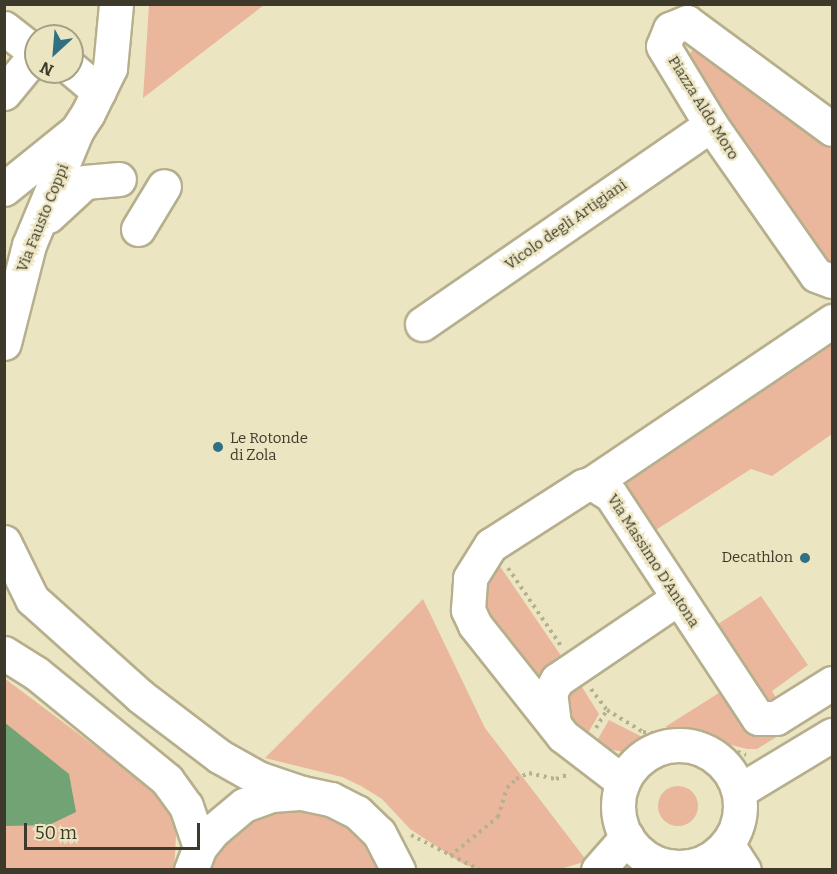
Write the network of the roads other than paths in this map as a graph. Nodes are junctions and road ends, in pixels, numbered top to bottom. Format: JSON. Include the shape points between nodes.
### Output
{"nodes":[{"id":1,"x":116,"y":4,"type":"edge"},
{"id":2,"x":4,"y":28,"type":"edge"},
{"id":3,"x":24,"y":44,"type":"edge"},
{"id":4,"x":24,"y":69,"type":"edge"},
{"id":5,"x":84,"y":79,"type":"edge"},
{"id":6,"x":99,"y":92,"type":"junction"},
{"id":7,"x":4,"y":93,"type":"edge"},
{"id":8,"x":711,"y":125,"type":"junction"},
{"id":9,"x":832,"y":129,"type":"edge"},
{"id":10,"x":77,"y":130,"type":"junction"},
{"id":11,"x":119,"y":179,"type":"dead end"},
{"id":12,"x":164,"y":186,"type":"dead end"},
{"id":13,"x":4,"y":189,"type":"edge"},
{"id":14,"x":138,"y":229,"type":"dead end"},
{"id":15,"x":29,"y":245,"type":"junction"},
{"id":16,"x":832,"y":281,"type":"edge"},
{"id":17,"x":832,"y":321,"type":"edge"},
{"id":18,"x":422,"y":324,"type":"dead end"},
{"id":19,"x":4,"y":342,"type":"edge"},
{"id":20,"x":592,"y":483,"type":"junction"},
{"id":21,"x":4,"y":543,"type":"edge"},
{"id":22,"x":678,"y":598,"type":"junction"},
{"id":23,"x":4,"y":653,"type":"edge"},
{"id":24,"x":832,"y":683,"type":"edge"},
{"id":25,"x":554,"y":724,"type":"junction"},
{"id":26,"x":832,"y":735,"type":"edge"},
{"id":27,"x":611,"y":788,"type":"junction"},
{"id":28,"x":739,"y":792,"type":"junction"},
{"id":29,"x":302,"y":793,"type":"junction"},
{"id":30,"x":394,"y":833,"type":"junction"},
{"id":31,"x":617,"y":833,"type":"junction"},
{"id":32,"x":736,"y":857,"type":"edge"},
{"id":33,"x":196,"y":858,"type":"edge"},
{"id":34,"x":436,"y":863,"type":"edge"},
{"id":35,"x":651,"y":866,"type":"edge"},
{"id":36,"x":398,"y":870,"type":"edge"},
{"id":37,"x":598,"y":870,"type":"edge"}],
"edges":[{"from":1,"to":6,"type":"street","name":"Via Fausto Coppi","via":[[110,68]]},
{"from":2,"to":3,"type":"street"},
{"from":4,"to":7,"type":"street"},
{"from":5,"to":6,"type":"street"},
{"from":6,"to":10,"type":"street","name":"Via Fausto Coppi"},
{"from":8,"to":9,"type":"street","name":"Piazza Aldo Moro","via":[[663,46],[670,29],[687,22]]},
{"from":8,"to":16,"type":"street","name":"Piazza Aldo Moro","via":[[816,275]]},
{"from":8,"to":18,"type":"street","name":"Vicolo degli Artigiani"},
{"from":10,"to":13,"type":"street","name":"Via Fausto Coppi"},
{"from":10,"to":15,"type":"street","name":"Via Fausto Coppi"},
{"from":11,"to":15,"type":"street","via":[[85,182],[54,206]]},
{"from":12,"to":14,"type":"street"},
{"from":15,"to":19,"type":"street","name":"Via Fausto Coppi"},
{"from":17,"to":20,"type":"street"},
{"from":20,"to":22,"type":"street","name":"Via Massimo D'Antona","via":[[611,495]]},
{"from":20,"to":25,"type":"street","name":"Via Massimo D'Antona","via":[[491,545],[470,578],[468,610],[475,625]]},
{"from":21,"to":29,"type":"street","via":[[32,599],[140,696],[219,756],[258,778]]},
{"from":22,"to":24,"type":"street","name":"Via Massimo D'Antona","via":[[758,718],[776,718]]},
{"from":22,"to":25,"type":"street","via":[[557,680],[550,693]]},
{"from":23,"to":33,"type":"street","via":[[36,673],[167,780],[186,806]]},
{"from":25,"to":27,"type":"street","name":"Via Massimo D'Antona"},
{"from":26,"to":28,"type":"street"},
{"from":27,"to":28,"type":"street","via":[[648,753],[665,746],[684,745],[703,749],[719,759]]},
{"from":27,"to":31,"type":"street","via":[[619,810]]},
{"from":28,"to":32,"type":"street"},
{"from":29,"to":30,"type":"street","via":[[331,799]]},
{"from":29,"to":33,"type":"street","via":[[272,795],[244,805],[219,823]]},
{"from":30,"to":34,"type":"street"},
{"from":30,"to":36,"type":"street"},
{"from":31,"to":35,"type":"street"},
{"from":31,"to":37,"type":"street"},
{"from":32,"to":35,"type":"street","via":[[687,866]]}]}
